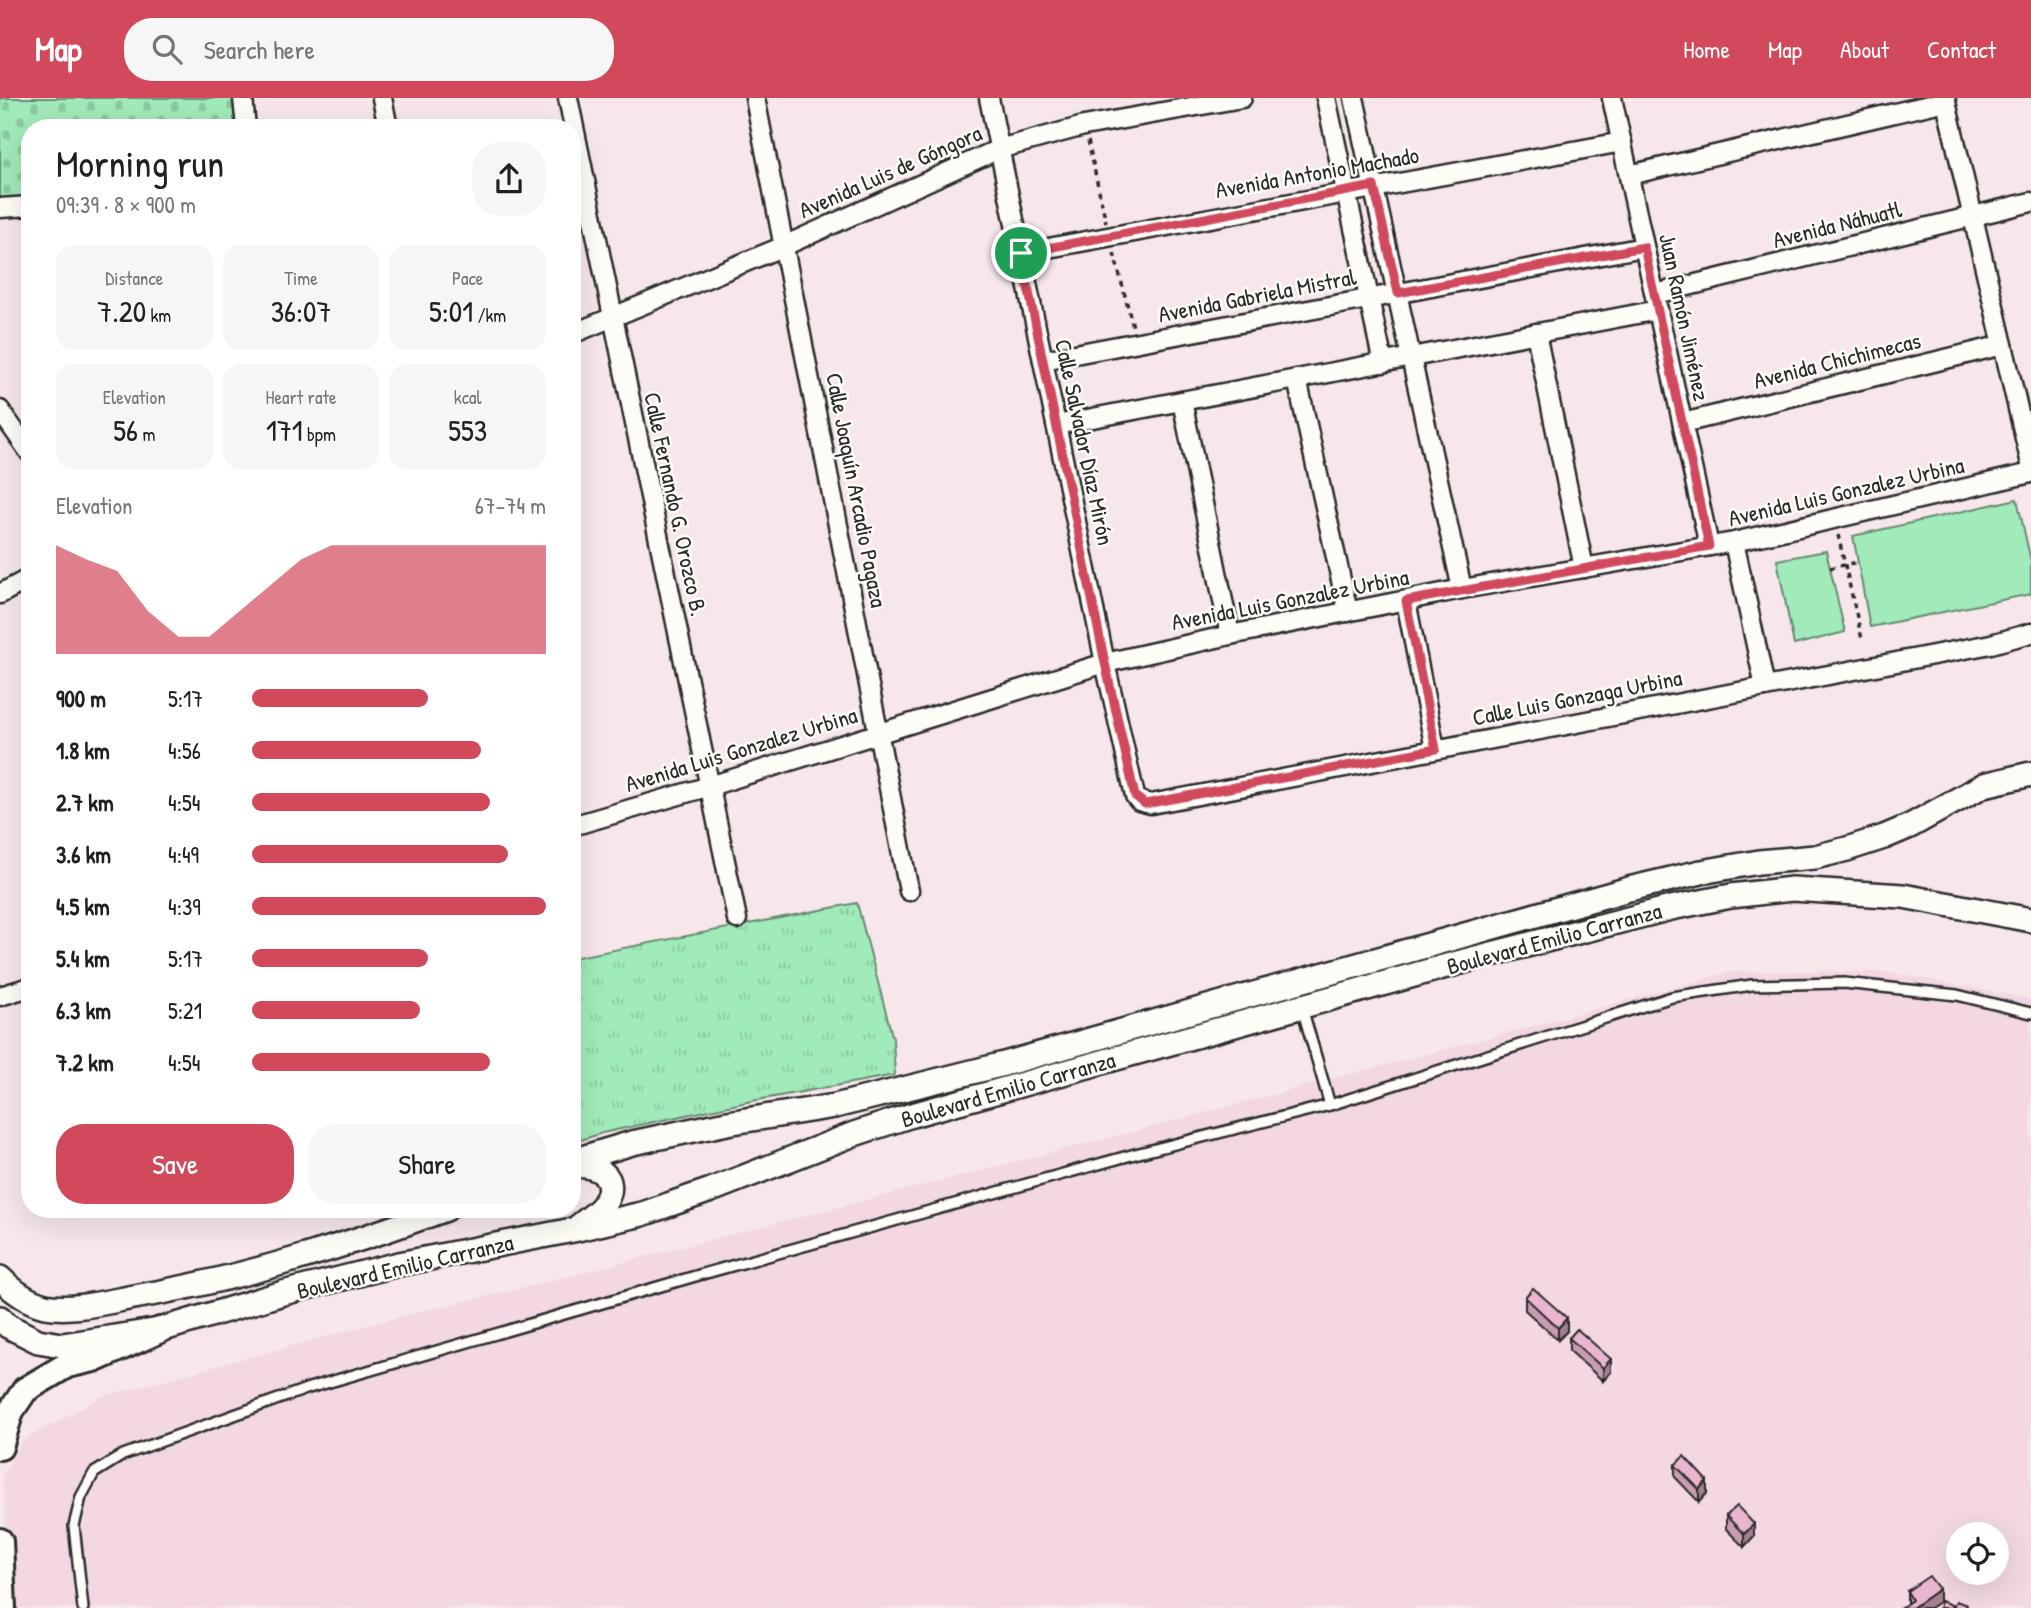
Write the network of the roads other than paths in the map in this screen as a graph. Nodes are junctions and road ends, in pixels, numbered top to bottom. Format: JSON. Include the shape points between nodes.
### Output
{"nodes":[{"id":1,"x":243,"y":98,"type":"edge"},
{"id":2,"x":382,"y":98,"type":"edge"},
{"id":3,"x":568,"y":98,"type":"edge"},
{"id":4,"x":755,"y":98,"type":"edge"},
{"id":5,"x":989,"y":98,"type":"edge"},
{"id":6,"x":1242,"y":98,"type":"edge"},
{"id":7,"x":1326,"y":98,"type":"edge"},
{"id":8,"x":1354,"y":98,"type":"edge"},
{"id":9,"x":1612,"y":98,"type":"edge"},
{"id":10,"x":1945,"y":100,"type":"edge"},
{"id":11,"x":245,"y":119,"type":"edge"},
{"id":12,"x":386,"y":119,"type":"edge"},
{"id":13,"x":572,"y":119,"type":"edge"},
{"id":14,"x":1622,"y":142,"type":"junction"},
{"id":15,"x":999,"y":149,"type":"junction"},
{"id":16,"x":581,"y":162,"type":"edge"},
{"id":17,"x":1629,"y":174,"type":"junction"},
{"id":18,"x":1374,"y":186,"type":"junction"},
{"id":19,"x":1346,"y":192,"type":"junction"},
{"id":20,"x":2031,"y":202,"type":"edge"},
{"id":21,"x":21,"y":207,"type":"edge"},
{"id":22,"x":0,"y":208,"type":"edge"},
{"id":23,"x":1973,"y":216,"type":"junction"},
{"id":24,"x":784,"y":246,"type":"junction"},
{"id":25,"x":1644,"y":247,"type":"junction"},
{"id":26,"x":1021,"y":253,"type":"junction"},
{"id":27,"x":1398,"y":293,"type":"junction"},
{"id":28,"x":1369,"y":299,"type":"junction"},
{"id":29,"x":1656,"y":302,"type":"junction"},
{"id":30,"x":612,"y":316,"type":"junction"},
{"id":31,"x":581,"y":330,"type":"edge"},
{"id":32,"x":1536,"y":333,"type":"junction"},
{"id":33,"x":2003,"y":345,"type":"junction"},
{"id":34,"x":1412,"y":357,"type":"junction"},
{"id":35,"x":1043,"y":360,"type":"junction"},
{"id":36,"x":1383,"y":363,"type":"junction"},
{"id":37,"x":1297,"y":379,"type":"junction"},
{"id":38,"x":1182,"y":401,"type":"junction"},
{"id":39,"x":0,"y":410,"type":"edge"},
{"id":40,"x":1683,"y":423,"type":"junction"},
{"id":41,"x":1056,"y":425,"type":"junction"},
{"id":42,"x":21,"y":440,"type":"edge"},
{"id":43,"x":2031,"y":464,"type":"edge"},
{"id":44,"x":2031,"y":473,"type":"edge"},
{"id":45,"x":1734,"y":542,"type":"junction"},
{"id":46,"x":1709,"y":546,"type":"junction"},
{"id":47,"x":1584,"y":568,"type":"junction"},
{"id":48,"x":21,"y":583,"type":"edge"},
{"id":49,"x":1462,"y":589,"type":"junction"},
{"id":50,"x":0,"y":594,"type":"edge"},
{"id":51,"x":1406,"y":601,"type":"junction"},
{"id":52,"x":1348,"y":612,"type":"junction"},
{"id":53,"x":2031,"y":633,"type":"edge"},
{"id":54,"x":1230,"y":635,"type":"junction"},
{"id":55,"x":1105,"y":663,"type":"junction"},
{"id":56,"x":1765,"y":687,"type":"junction"},
{"id":57,"x":879,"y":732,"type":"junction"},
{"id":58,"x":1436,"y":749,"type":"junction"},
{"id":59,"x":2031,"y":774,"type":"edge"},
{"id":60,"x":710,"y":786,"type":"junction"},
{"id":61,"x":1135,"y":796,"type":"joint"},
{"id":62,"x":581,"y":823,"type":"edge"},
{"id":63,"x":909,"y":891,"type":"dead end"},
{"id":64,"x":737,"y":919,"type":"dead end"},
{"id":65,"x":2031,"y":920,"type":"edge"},
{"id":66,"x":1296,"y":982,"type":"junction"},
{"id":67,"x":21,"y":990,"type":"edge"},
{"id":68,"x":0,"y":996,"type":"edge"},
{"id":69,"x":1302,"y":1006,"type":"junction"},
{"id":70,"x":2031,"y":1013,"type":"edge"},
{"id":71,"x":1330,"y":1105,"type":"junction"},
{"id":72,"x":581,"y":1158,"type":"edge"},
{"id":73,"x":581,"y":1165,"type":"edge"},
{"id":74,"x":420,"y":1218,"type":"edge"},
{"id":75,"x":573,"y":1230,"type":"junction"},
{"id":76,"x":5,"y":1283,"type":"edge"},
{"id":77,"x":0,"y":1318,"type":"edge"},
{"id":78,"x":160,"y":1330,"type":"junction"},
{"id":79,"x":0,"y":1447,"type":"edge"},
{"id":80,"x":0,"y":1541,"type":"edge"},
{"id":81,"x":3,"y":1608,"type":"edge"},
{"id":82,"x":83,"y":1608,"type":"edge"}],
"edges":[{"from":1,"to":11,"type":"street"},
{"from":2,"to":12,"type":"street"},
{"from":3,"to":13,"type":"street","name":"Calle Fernando G. Orozco B."},
{"from":4,"to":24,"type":"street","name":"Calle Joaquín Arcadio Pagaza"},
{"from":5,"to":15,"type":"street","name":"Calle Salvador Díaz Mirón"},
{"from":6,"to":15,"type":"street","name":"Avenida Luis de Góngora","via":[[1084,126]]},
{"from":7,"to":19,"type":"street"},
{"from":8,"to":18,"type":"street"},
{"from":9,"to":14,"type":"street","name":"Juan Ramón Jiménez"},
{"from":10,"to":17,"type":"street"},
{"from":10,"to":23,"type":"street"},
{"from":14,"to":17,"type":"street","name":"Juan Ramón Jiménez"},
{"from":14,"to":18,"type":"street","name":"Avenida Antonio Machado"},
{"from":15,"to":24,"type":"street","name":"Avenida Luis de Góngora"},
{"from":15,"to":26,"type":"street","name":"Calle Salvador Díaz Mirón"},
{"from":16,"to":30,"type":"street","name":"Calle Fernando G. Orozco B."},
{"from":17,"to":25,"type":"street","name":"Juan Ramón Jiménez"},
{"from":18,"to":19,"type":"street","name":"Avenida Antonio Machado"},
{"from":18,"to":27,"type":"street"},
{"from":19,"to":26,"type":"street","name":"Avenida Antonio Machado"},
{"from":19,"to":28,"type":"street"},
{"from":20,"to":23,"type":"street","name":"Avenida Náhuatl"},
{"from":21,"to":22,"type":"street"},
{"from":23,"to":29,"type":"street","name":"Avenida Náhuatl"},
{"from":23,"to":33,"type":"street"},
{"from":24,"to":30,"type":"street","name":"Avenida Luis de Góngora"},
{"from":24,"to":57,"type":"street","name":"Calle Joaquín Arcadio Pagaza"},
{"from":25,"to":27,"type":"street","name":"Avenida Gabriela Mistral"},
{"from":25,"to":29,"type":"street","name":"Juan Ramón Jiménez"},
{"from":26,"to":35,"type":"street","name":"Calle Salvador Díaz Mirón"},
{"from":27,"to":28,"type":"street","name":"Avenida Gabriela Mistral"},
{"from":27,"to":34,"type":"street"},
{"from":28,"to":35,"type":"street","name":"Avenida Gabriela Mistral"},
{"from":28,"to":36,"type":"street"},
{"from":29,"to":32,"type":"street","name":"Avenida Náhuatl"},
{"from":29,"to":40,"type":"street","name":"Juan Ramón Jiménez"},
{"from":30,"to":31,"type":"street","name":"Avenida Luis de Góngora"},
{"from":30,"to":60,"type":"street","name":"Calle Fernando G. Orozco B."},
{"from":32,"to":34,"type":"street","name":"Avenida Náhuatl"},
{"from":32,"to":47,"type":"street"},
{"from":33,"to":40,"type":"street","name":"Avenida Chichimecas"},
{"from":33,"to":43,"type":"street"},
{"from":34,"to":36,"type":"street","name":"Avenida Náhuatl"},
{"from":34,"to":49,"type":"street"},
{"from":35,"to":41,"type":"street","name":"Calle Salvador Díaz Mirón"},
{"from":36,"to":37,"type":"street","name":"Avenida Náhuatl"},
{"from":37,"to":38,"type":"street","name":"Avenida Náhuatl"},
{"from":37,"to":52,"type":"street"},
{"from":38,"to":41,"type":"street","name":"Avenida Náhuatl"},
{"from":38,"to":54,"type":"street"},
{"from":39,"to":42,"type":"street"},
{"from":40,"to":46,"type":"street","name":"Juan Ramón Jiménez"},
{"from":41,"to":55,"type":"street","name":"Calle Salvador Díaz Mirón"},
{"from":44,"to":45,"type":"street","name":"Avenida Luis Gonzalez Urbina"},
{"from":45,"to":46,"type":"street","name":"Avenida Luis Gonzalez Urbina"},
{"from":45,"to":56,"type":"street"},
{"from":46,"to":47,"type":"street","name":"Avenida Luis Gonzalez Urbina"},
{"from":47,"to":49,"type":"street","name":"Avenida Luis Gonzalez Urbina"},
{"from":48,"to":50,"type":"street"},
{"from":49,"to":51,"type":"street","name":"Avenida Luis Gonzalez Urbina"},
{"from":51,"to":52,"type":"street","name":"Avenida Luis Gonzalez Urbina"},
{"from":51,"to":58,"type":"street"},
{"from":52,"to":54,"type":"street","name":"Avenida Luis Gonzalez Urbina"},
{"from":53,"to":56,"type":"street","name":"Calle Luis Gonzaga Urbina"},
{"from":54,"to":55,"type":"street","name":"Avenida Luis Gonzalez Urbina"},
{"from":55,"to":57,"type":"street","name":"Avenida Luis Gonzalez Urbina"},
{"from":55,"to":61,"type":"street","name":"Calle Salvador Díaz Mirón"},
{"from":56,"to":58,"type":"street","name":"Calle Luis Gonzaga Urbina"},
{"from":57,"to":60,"type":"street","name":"Avenida Luis Gonzalez Urbina"},
{"from":57,"to":63,"type":"street","name":"Calle Joaquín Arcadio Pagaza"},
{"from":58,"to":61,"type":"street","name":"Calle Luis Gonzaga Urbina","via":[[1151,804]]},
{"from":59,"to":66,"type":"street","name":"Boulevard Emilio Carranza","via":[[1984,785],[1901,830],[1847,849],[1701,872],[1629,889]]},
{"from":60,"to":62,"type":"street","name":"Avenida Luis Gonzalez Urbina"},
{"from":60,"to":64,"type":"street","name":"Calle Fernando G. Orozco B."},
{"from":65,"to":69,"type":"street","name":"Boulevard Emilio Carranza","via":[[1903,896],[1792,889],[1731,896]]},
{"from":66,"to":69,"type":"lane"},
{"from":66,"to":72,"type":"street","name":"Boulevard Emilio Carranza","via":[[835,1107],[714,1126]]},
{"from":67,"to":68,"type":"street"},
{"from":69,"to":71,"type":"lane"},
{"from":69,"to":75,"type":"street","name":"Boulevard Emilio Carranza","via":[[912,1115],[642,1214]]},
{"from":70,"to":71,"type":"lane","via":[[1957,995],[1856,984],[1752,985],[1672,997]]},
{"from":71,"to":82,"type":"lane","via":[[1121,1157],[336,1380],[123,1455],[94,1473],[81,1497],[74,1526]]},
{"from":73,"to":75,"type":"street","via":[[599,1169],[610,1187],[602,1207]]},
{"from":74,"to":76,"type":"street","name":"Boulevard Emilio Carranza","via":[[302,1258],[144,1296],[61,1307],[43,1305]]},
{"from":75,"to":78,"type":"street","name":"Boulevard Emilio Carranza","via":[[398,1264]]},
{"from":77,"to":78,"type":"street","name":"Boulevard Emilio Carranza","via":[[38,1341],[62,1345]]},
{"from":78,"to":79,"type":"main road","via":[[98,1358],[67,1365],[25,1390],[10,1411]]},
{"from":80,"to":81,"type":"main road"}]}
